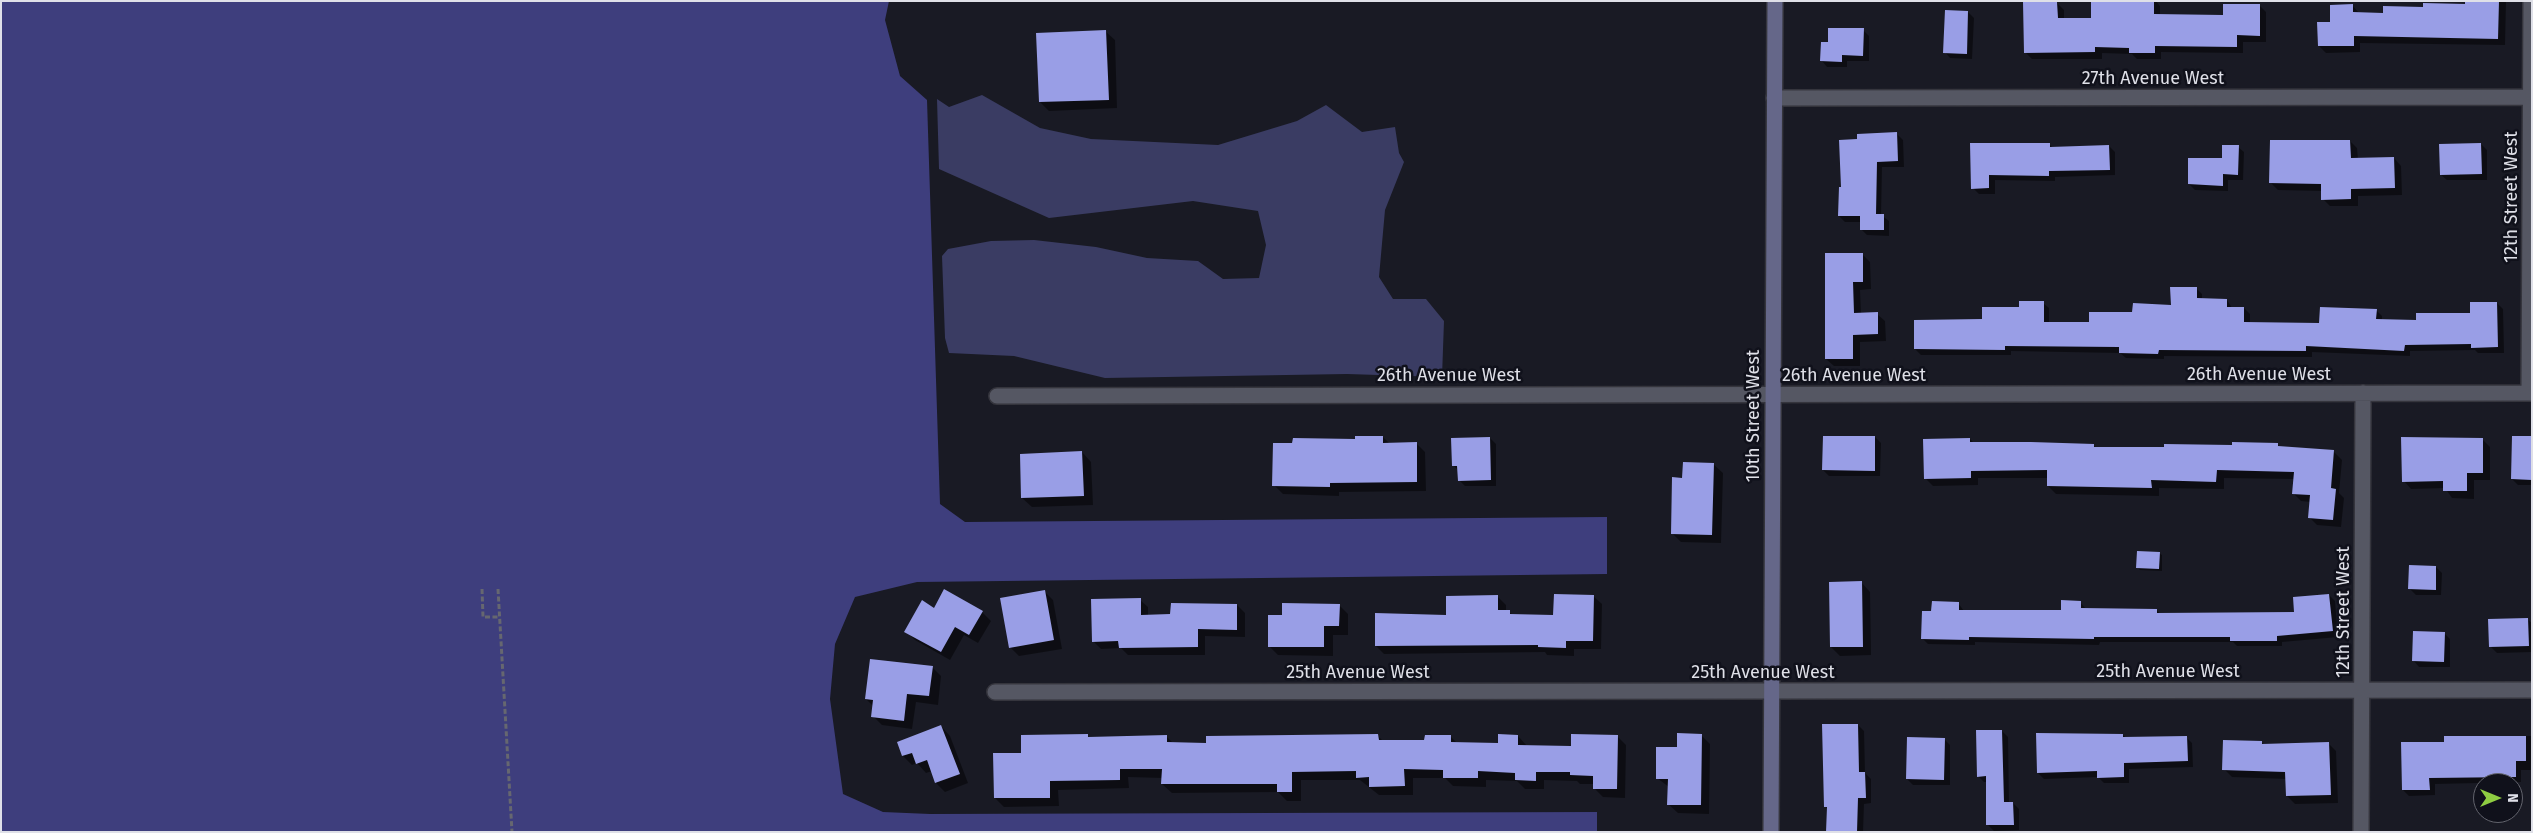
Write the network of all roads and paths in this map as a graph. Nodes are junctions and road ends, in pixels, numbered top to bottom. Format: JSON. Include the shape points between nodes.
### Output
{"nodes":[{"id":1,"x":1775,"y":1,"type":"edge"},
{"id":2,"x":2531,"y":1,"type":"edge"},
{"id":3,"x":2531,"y":97,"type":"edge"},
{"id":4,"x":1774,"y":98,"type":"junction"},
{"id":5,"x":2363,"y":393,"type":"junction"},
{"id":6,"x":2531,"y":393,"type":"edge"},
{"id":7,"x":1773,"y":395,"type":"junction"},
{"id":8,"x":997,"y":396,"type":"dead end"},
{"id":9,"x":498,"y":588,"type":"dead end"},
{"id":10,"x":482,"y":589,"type":"dead end"},
{"id":11,"x":499,"y":617,"type":"junction"},
{"id":12,"x":2362,"y":690,"type":"junction"},
{"id":13,"x":2532,"y":690,"type":"edge"},
{"id":14,"x":995,"y":692,"type":"dead end"},
{"id":15,"x":1771,"y":692,"type":"junction"},
{"id":16,"x":512,"y":832,"type":"edge"},
{"id":17,"x":1771,"y":832,"type":"edge"},
{"id":18,"x":2362,"y":832,"type":"edge"}],
"edges":[{"from":1,"to":4,"type":"street","name":"10th Street West"},
{"from":2,"to":3,"type":"street","name":"12th Street West"},
{"from":3,"to":4,"type":"street","name":"27th Avenue West"},
{"from":3,"to":6,"type":"street","name":"12th Street West"},
{"from":4,"to":7,"type":"street","name":"10th Street West"},
{"from":5,"to":6,"type":"street","name":"26th Avenue West"},
{"from":5,"to":7,"type":"street","name":"26th Avenue West"},
{"from":5,"to":12,"type":"street","name":"12th Street West"},
{"from":7,"to":8,"type":"street","name":"26th Avenue West"},
{"from":7,"to":15,"type":"street","name":"10th Street West"},
{"from":9,"to":11,"type":"path"},
{"from":10,"to":11,"type":"path","via":[[483,617]]},
{"from":11,"to":16,"type":"path"},
{"from":12,"to":13,"type":"street","name":"25th Avenue West"},
{"from":12,"to":15,"type":"street","name":"25th Avenue West"},
{"from":12,"to":18,"type":"street","name":"12th Street West"},
{"from":14,"to":15,"type":"street","name":"25th Avenue West"},
{"from":15,"to":17,"type":"street","name":"10th Street West"}]}
